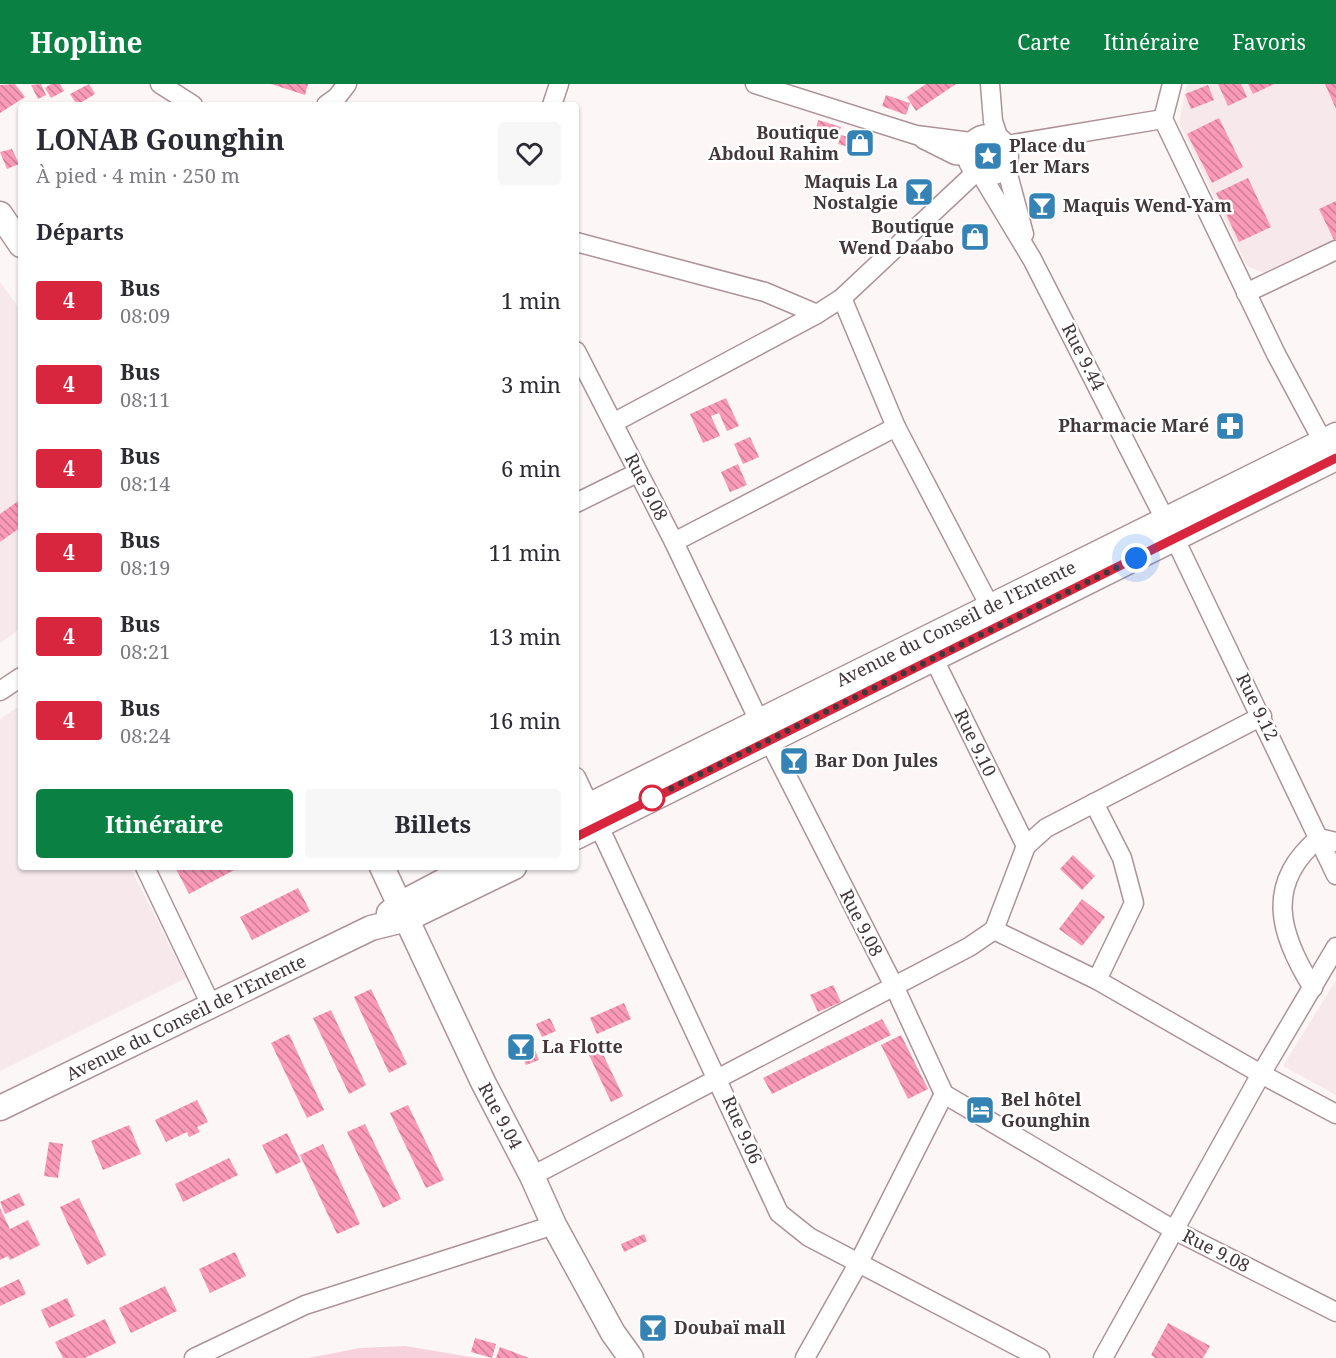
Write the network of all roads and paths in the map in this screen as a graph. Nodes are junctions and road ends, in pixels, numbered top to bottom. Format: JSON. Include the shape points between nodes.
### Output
{"nodes":[{"id":1,"x":160,"y":84,"type":"edge"},
{"id":2,"x":347,"y":84,"type":"edge"},
{"id":3,"x":559,"y":84,"type":"edge"},
{"id":4,"x":989,"y":84,"type":"edge"},
{"id":5,"x":1172,"y":84,"type":"edge"},
{"id":6,"x":761,"y":85,"type":"edge"},
{"id":7,"x":188,"y":102,"type":"edge"},
{"id":8,"x":330,"y":102,"type":"edge"},
{"id":9,"x":553,"y":102,"type":"edge"},
{"id":10,"x":1163,"y":119,"type":"junction"},
{"id":11,"x":991,"y":149,"type":"junction"},
{"id":12,"x":979,"y":175,"type":"junction"},
{"id":13,"x":0,"y":214,"type":"edge"},
{"id":14,"x":18,"y":241,"type":"edge"},
{"id":15,"x":579,"y":243,"type":"edge"},
{"id":16,"x":1336,"y":250,"type":"edge"},
{"id":17,"x":1032,"y":259,"type":"junction"},
{"id":18,"x":1246,"y":293,"type":"junction"},
{"id":19,"x":842,"y":298,"type":"junction"},
{"id":20,"x":817,"y":314,"type":"junction"},
{"id":21,"x":579,"y":357,"type":"edge"},
{"id":22,"x":613,"y":423,"type":"junction"},
{"id":23,"x":896,"y":427,"type":"junction"},
{"id":24,"x":1333,"y":452,"type":"edge"},
{"id":25,"x":638,"y":473,"type":"junction"},
{"id":26,"x":579,"y":502,"type":"edge"},
{"id":27,"x":1170,"y":530,"type":"junction"},
{"id":28,"x":674,"y":542,"type":"junction"},
{"id":29,"x":995,"y":616,"type":"junction"},
{"id":30,"x":929,"y":649,"type":"junction"},
{"id":31,"x":18,"y":679,"type":"edge"},
{"id":32,"x":0,"y":691,"type":"edge"},
{"id":33,"x":1262,"y":716,"type":"junction"},
{"id":34,"x":763,"y":730,"type":"junction"},
{"id":35,"x":579,"y":786,"type":"edge"},
{"id":36,"x":1094,"y":803,"type":"junction"},
{"id":37,"x":589,"y":814,"type":"edge"},
{"id":38,"x":579,"y":832,"type":"edge"},
{"id":39,"x":1328,"y":840,"type":"edge"},
{"id":40,"x":1026,"y":846,"type":"junction"},
{"id":41,"x":146,"y":870,"type":"edge"},
{"id":42,"x":383,"y":870,"type":"edge"},
{"id":43,"x":465,"y":870,"type":"edge"},
{"id":44,"x":506,"y":870,"type":"edge"},
{"id":45,"x":1336,"y":875,"type":"edge"},
{"id":46,"x":403,"y":911,"type":"junction"},
{"id":47,"x":994,"y":930,"type":"junction"},
{"id":48,"x":1336,"y":947,"type":"edge"},
{"id":49,"x":1097,"y":980,"type":"junction"},
{"id":50,"x":895,"y":988,"type":"junction"},
{"id":51,"x":1313,"y":988,"type":"junction"},
{"id":52,"x":212,"y":1005,"type":"junction"},
{"id":53,"x":1261,"y":1074,"type":"junction"},
{"id":54,"x":719,"y":1079,"type":"junction"},
{"id":55,"x":945,"y":1094,"type":"junction"},
{"id":56,"x":0,"y":1108,"type":"edge"},
{"id":57,"x":1336,"y":1114,"type":"edge"},
{"id":58,"x":532,"y":1176,"type":"junction"},
{"id":59,"x":554,"y":1225,"type":"junction"},
{"id":60,"x":1174,"y":1230,"type":"junction"},
{"id":61,"x":858,"y":1263,"type":"junction"},
{"id":62,"x":1336,"y":1312,"type":"edge"},
{"id":63,"x":194,"y":1358,"type":"edge"},
{"id":64,"x":631,"y":1358,"type":"edge"},
{"id":65,"x":805,"y":1358,"type":"edge"},
{"id":66,"x":1040,"y":1358,"type":"edge"},
{"id":67,"x":1103,"y":1358,"type":"edge"}],
"edges":[{"from":1,"to":7,"type":"street"},
{"from":2,"to":8,"type":"street"},
{"from":3,"to":9,"type":"street"},
{"from":4,"to":11,"type":"street"},
{"from":5,"to":10,"type":"street"},
{"from":6,"to":11,"type":"street","via":[[916,135]]},
{"from":10,"to":11,"type":"street"},
{"from":10,"to":18,"type":"street"},
{"from":11,"to":12,"type":"street","via":[[992,177]]},
{"from":11,"to":12,"type":"street","via":[[969,166]]},
{"from":11,"to":17,"type":"street"},
{"from":12,"to":17,"type":"street"},
{"from":12,"to":19,"type":"street"},
{"from":13,"to":14,"type":"street"},
{"from":15,"to":20,"type":"street","via":[[765,292]]},
{"from":16,"to":18,"type":"street"},
{"from":17,"to":27,"type":"street","name":"Rue 9.44"},
{"from":18,"to":24,"type":"street"},
{"from":19,"to":20,"type":"street"},
{"from":19,"to":23,"type":"street"},
{"from":20,"to":22,"type":"street"},
{"from":21,"to":22,"type":"street","name":"Rue 9.08"},
{"from":22,"to":25,"type":"street","name":"Rue 9.08"},
{"from":23,"to":28,"type":"street"},
{"from":23,"to":29,"type":"street"},
{"from":24,"to":27,"type":"street","name":"Avenue du Conseil de l'Entente"},
{"from":25,"to":26,"type":"street"},
{"from":25,"to":28,"type":"street","name":"Rue 9.08"},
{"from":27,"to":29,"type":"street","name":"Avenue du Conseil de l'Entente"},
{"from":27,"to":33,"type":"street","name":"Rue 9.12"},
{"from":28,"to":34,"type":"street","name":"Rue 9.08"},
{"from":29,"to":30,"type":"street","name":"Avenue du Conseil de l'Entente"},
{"from":30,"to":34,"type":"street","name":"Avenue du Conseil de l'Entente"},
{"from":30,"to":40,"type":"street","name":"Rue 9.10"},
{"from":31,"to":32,"type":"street"},
{"from":33,"to":36,"type":"street"},
{"from":33,"to":39,"type":"street","name":"Rue 9.12"},
{"from":34,"to":37,"type":"street","name":"Avenue du Conseil de l'Entente"},
{"from":34,"to":50,"type":"street","name":"Rue 9.08"},
{"from":35,"to":37,"type":"street","name":"Rue 9.06"},
{"from":36,"to":40,"type":"street","via":[[1046,828]]},
{"from":36,"to":49,"type":"street","via":[[1122,858],[1134,903]]},
{"from":37,"to":38,"type":"street","name":"Avenue du Conseil de l'Entente"},
{"from":37,"to":54,"type":"street","name":"Rue 9.06"},
{"from":39,"to":45,"type":"street","name":"Rue 9.12"},
{"from":39,"to":51,"type":"street","via":[[1297,859],[1283,888],[1287,941]]},
{"from":40,"to":47,"type":"street"},
{"from":41,"to":52,"type":"street"},
{"from":42,"to":46,"type":"street","name":"Rue 9.04"},
{"from":43,"to":46,"type":"street","name":"Avenue du Conseil de l'Entente"},
{"from":44,"to":46,"type":"street","name":"Avenue du Conseil de l'Entente"},
{"from":46,"to":52,"type":"street","name":"Avenue du Conseil de l'Entente"},
{"from":46,"to":58,"type":"street","name":"Rue 9.04"},
{"from":47,"to":49,"type":"street"},
{"from":47,"to":50,"type":"street"},
{"from":48,"to":51,"type":"street"},
{"from":49,"to":53,"type":"street"},
{"from":50,"to":54,"type":"street"},
{"from":50,"to":55,"type":"street","name":"Rue 9.08"},
{"from":51,"to":53,"type":"street"},
{"from":52,"to":56,"type":"street","name":"Avenue du Conseil de l'Entente"},
{"from":53,"to":57,"type":"street"},
{"from":53,"to":60,"type":"street"},
{"from":54,"to":58,"type":"street"},
{"from":54,"to":61,"type":"street","name":"Rue 9.06","via":[[780,1213],[808,1237]]},
{"from":55,"to":60,"type":"street","name":"Rue 9.08"},
{"from":55,"to":61,"type":"street"},
{"from":58,"to":59,"type":"street","name":"Rue 9.04"},
{"from":59,"to":63,"type":"street","via":[[305,1305]]},
{"from":59,"to":64,"type":"street","name":"Rue 9.04","via":[[613,1334]]},
{"from":60,"to":62,"type":"street","name":"Rue 9.08"},
{"from":60,"to":67,"type":"street"},
{"from":61,"to":65,"type":"street"},
{"from":61,"to":66,"type":"street","name":"Rue 9.06"}]}
